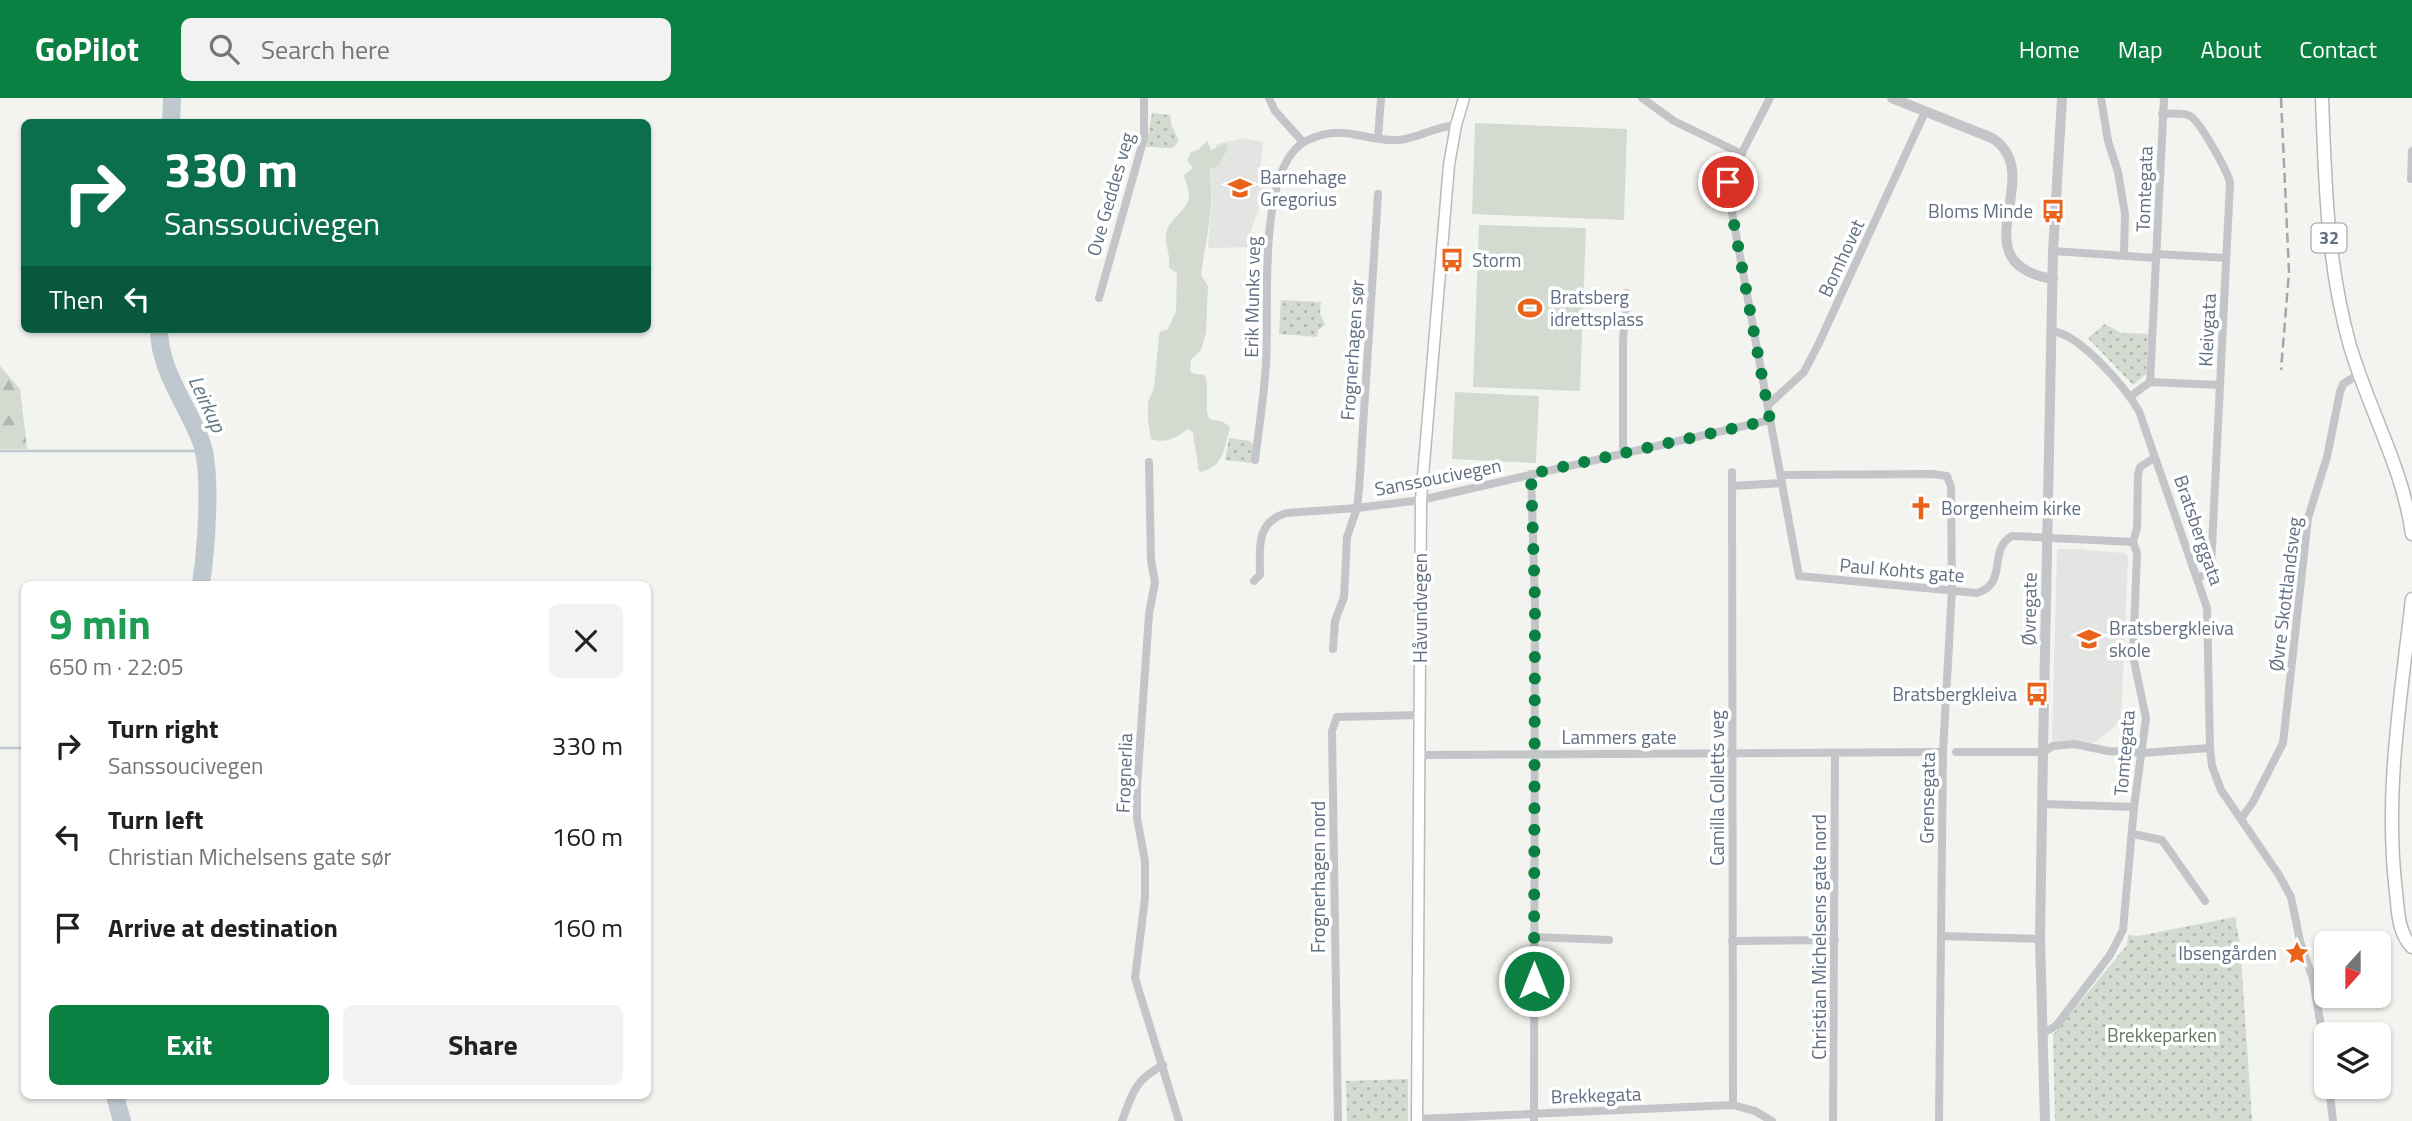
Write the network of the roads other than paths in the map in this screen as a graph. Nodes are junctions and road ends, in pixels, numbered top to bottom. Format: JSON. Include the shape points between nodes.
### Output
{"nodes":[{"id":1,"x":1144,"y":98,"type":"edge"},
{"id":2,"x":1269,"y":98,"type":"edge"},
{"id":3,"x":1381,"y":98,"type":"edge"},
{"id":4,"x":1464,"y":98,"type":"edge"},
{"id":5,"x":1642,"y":98,"type":"edge"},
{"id":6,"x":1770,"y":98,"type":"edge"},
{"id":7,"x":1892,"y":98,"type":"edge"},
{"id":8,"x":2062,"y":98,"type":"edge"},
{"id":9,"x":2101,"y":98,"type":"edge"},
{"id":10,"x":2164,"y":98,"type":"edge"},
{"id":11,"x":2322,"y":98,"type":"edge"},
{"id":12,"x":1924,"y":113,"type":"junction"},
{"id":13,"x":2162,"y":114,"type":"junction"},
{"id":14,"x":1456,"y":125,"type":"junction"},
{"id":15,"x":1377,"y":138,"type":"junction"},
{"id":16,"x":1303,"y":142,"type":"junction"},
{"id":17,"x":2412,"y":152,"type":"edge"},
{"id":18,"x":1742,"y":153,"type":"junction"},
{"id":19,"x":2411,"y":179,"type":"edge"},
{"id":20,"x":1378,"y":194,"type":"dead end"},
{"id":21,"x":2053,"y":251,"type":"junction"},
{"id":22,"x":2123,"y":255,"type":"junction"},
{"id":23,"x":2157,"y":256,"type":"junction"},
{"id":24,"x":2226,"y":258,"type":"junction"},
{"id":25,"x":2053,"y":279,"type":"junction"},
{"id":26,"x":1627,"y":293,"type":"dead end"},
{"id":27,"x":1099,"y":298,"type":"dead end"},
{"id":28,"x":2052,"y":331,"type":"junction"},
{"id":29,"x":2359,"y":374,"type":"junction"},
{"id":30,"x":2150,"y":382,"type":"junction"},
{"id":31,"x":2220,"y":385,"type":"junction"},
{"id":32,"x":2131,"y":396,"type":"junction"},
{"id":33,"x":1768,"y":405,"type":"junction"},
{"id":34,"x":1770,"y":420,"type":"junction"},
{"id":35,"x":1623,"y":453,"type":"junction"},
{"id":36,"x":2154,"y":457,"type":"junction"},
{"id":37,"x":1255,"y":460,"type":"dead end"},
{"id":38,"x":1149,"y":462,"type":"dead end"},
{"id":39,"x":1732,"y":472,"type":"dead end"},
{"id":40,"x":1531,"y":474,"type":"junction"},
{"id":41,"x":1781,"y":479,"type":"junction"},
{"id":42,"x":1733,"y":486,"type":"junction"},
{"id":43,"x":1421,"y":500,"type":"junction"},
{"id":44,"x":1357,"y":508,"type":"junction"},
{"id":45,"x":2412,"y":534,"type":"edge"},
{"id":46,"x":2048,"y":538,"type":"junction"},
{"id":47,"x":2133,"y":542,"type":"junction"},
{"id":48,"x":2198,"y":578,"type":"junction"},
{"id":49,"x":1254,"y":581,"type":"dead end"},
{"id":50,"x":1952,"y":590,"type":"junction"},
{"id":51,"x":2412,"y":600,"type":"edge"},
{"id":52,"x":1333,"y":649,"type":"dead end"},
{"id":53,"x":1420,"y":715,"type":"junction"},
{"id":54,"x":2210,"y":748,"type":"junction"},
{"id":55,"x":1533,"y":752,"type":"junction"},
{"id":56,"x":1732,"y":752,"type":"junction"},
{"id":57,"x":1835,"y":752,"type":"junction"},
{"id":58,"x":1943,"y":752,"type":"junction"},
{"id":59,"x":1955,"y":752,"type":"dead end"},
{"id":60,"x":2043,"y":752,"type":"junction"},
{"id":61,"x":2142,"y":753,"type":"junction"},
{"id":62,"x":1420,"y":755,"type":"junction"},
{"id":63,"x":2043,"y":804,"type":"junction"},
{"id":64,"x":2134,"y":807,"type":"junction"},
{"id":65,"x":2241,"y":819,"type":"junction"},
{"id":66,"x":2133,"y":834,"type":"junction"},
{"id":67,"x":2205,"y":901,"type":"dead end"},
{"id":68,"x":1941,"y":936,"type":"junction"},
{"id":69,"x":1534,"y":937,"type":"junction"},
{"id":70,"x":2040,"y":939,"type":"junction"},
{"id":71,"x":1609,"y":940,"type":"dead end"},
{"id":72,"x":1835,"y":940,"type":"junction"},
{"id":73,"x":1732,"y":941,"type":"junction"},
{"id":74,"x":2412,"y":947,"type":"edge"},
{"id":75,"x":2320,"y":1022,"type":"edge"},
{"id":76,"x":2043,"y":1033,"type":"junction"},
{"id":77,"x":1163,"y":1065,"type":"junction"},
{"id":78,"x":2330,"y":1099,"type":"edge"},
{"id":79,"x":1733,"y":1105,"type":"junction"},
{"id":80,"x":1534,"y":1117,"type":"edge"},
{"id":81,"x":1417,"y":1120,"type":"edge"},
{"id":82,"x":1122,"y":1121,"type":"edge"},
{"id":83,"x":1179,"y":1121,"type":"edge"},
{"id":84,"x":1338,"y":1121,"type":"edge"},
{"id":85,"x":1772,"y":1121,"type":"edge"},
{"id":86,"x":1833,"y":1121,"type":"edge"},
{"id":87,"x":1939,"y":1121,"type":"edge"},
{"id":88,"x":2045,"y":1121,"type":"edge"},
{"id":89,"x":2333,"y":1121,"type":"edge"}],
"edges":[{"from":1,"to":27,"type":"street","name":"Ove Geddes veg","via":[[1144,138]]},
{"from":2,"to":16,"type":"street"},
{"from":3,"to":15,"type":"street"},
{"from":4,"to":14,"type":"main road","name":"Håvundvegen"},
{"from":5,"to":18,"type":"street","via":[[1675,121]]},
{"from":6,"to":18,"type":"street"},
{"from":7,"to":12,"type":"street"},
{"from":8,"to":21,"type":"street","name":"Øvregate"},
{"from":9,"to":22,"type":"street","name":"Tomtegata","via":[[2119,172],[2125,215]]},
{"from":10,"to":13,"type":"street","name":"Tomtegata"},
{"from":11,"to":29,"type":"main road","number":"32","via":[[2332,267]]},
{"from":12,"to":25,"type":"street","via":[[2001,145],[2012,170],[2009,255],[2029,273]]},
{"from":12,"to":33,"type":"street","name":"Bomhovet","via":[[1804,372]]},
{"from":13,"to":23,"type":"street","name":"Tomtegata"},
{"from":13,"to":24,"type":"street","name":"Kleivgata","via":[[2190,116],[2228,172]]},
{"from":14,"to":15,"type":"street","via":[[1398,140]]},
{"from":14,"to":43,"type":"main road","name":"Håvundvegen"},
{"from":15,"to":16,"type":"street","via":[[1342,131]]},
{"from":16,"to":37,"type":"street","name":"Erik Munks veg","via":[[1287,162],[1271,213],[1266,367]]},
{"from":17,"to":19,"type":"street"},
{"from":18,"to":33,"type":"street","via":[[1728,191]]},
{"from":20,"to":44,"type":"street","name":"Frognerhagen sør"},
{"from":21,"to":22,"type":"street"},
{"from":21,"to":25,"type":"street","name":"Øvregate"},
{"from":22,"to":23,"type":"street"},
{"from":23,"to":24,"type":"street"},
{"from":23,"to":30,"type":"street","name":"Tomtegata"},
{"from":24,"to":31,"type":"street","name":"Kleivgata"},
{"from":25,"to":28,"type":"street","name":"Øvregate"},
{"from":26,"to":35,"type":"street"},
{"from":28,"to":32,"type":"street","name":"Bratsberggata","via":[[2079,342]]},
{"from":28,"to":46,"type":"street","name":"Øvregate"},
{"from":29,"to":45,"type":"main road","number":"32","via":[[2399,479]]},
{"from":29,"to":65,"type":"street","name":"Øvre Skottlandsveg","via":[[2343,384],[2340,392],[2308,518],[2283,743]]},
{"from":30,"to":31,"type":"street"},
{"from":30,"to":32,"type":"street"},
{"from":31,"to":48,"type":"street","name":"Kleivgata","via":[[2211,567]]},
{"from":32,"to":36,"type":"street","name":"Bratsberggata"},
{"from":33,"to":34,"type":"street"},
{"from":34,"to":35,"type":"street","name":"Sanssoucivegen"},
{"from":34,"to":41,"type":"street"},
{"from":35,"to":40,"type":"street","name":"Sanssoucivegen"},
{"from":36,"to":47,"type":"street","name":"Tomtegata","via":[[2138,474]]},
{"from":36,"to":48,"type":"street","name":"Bratsberggata"},
{"from":38,"to":77,"type":"street","name":"Frognerlia","via":[[1155,582],[1137,787],[1145,898],[1135,978]]},
{"from":39,"to":42,"type":"street","name":"Camilla Colletts veg"},
{"from":40,"to":43,"type":"street","name":"Sanssoucivegen"},
{"from":40,"to":55,"type":"street"},
{"from":41,"to":42,"type":"street"},
{"from":41,"to":50,"type":"street","name":"Paul Kohts gate","via":[[1799,576]]},
{"from":41,"to":50,"type":"street","name":"Grensegata","via":[[1947,476],[1951,487]]},
{"from":42,"to":56,"type":"street","name":"Camilla Colletts veg"},
{"from":43,"to":44,"type":"street","name":"Sanssoucivegen"},
{"from":43,"to":53,"type":"main road","name":"Håvundvegen"},
{"from":44,"to":49,"type":"street","name":"Sanssoucivegen","via":[[1275,516],[1261,536],[1260,575]]},
{"from":44,"to":52,"type":"street","name":"Sanssoucivegen","via":[[1347,537],[1344,597],[1335,621]]},
{"from":46,"to":47,"type":"street","name":"Paul Kohts gate"},
{"from":46,"to":50,"type":"street","name":"Paul Kohts gate","via":[[2012,536],[2000,547],[1994,582],[1987,590]]},
{"from":46,"to":60,"type":"street","name":"Øvregate"},
{"from":47,"to":61,"type":"street","name":"Tomtegata","via":[[2137,553],[2134,668],[2146,718]]},
{"from":48,"to":54,"type":"street","name":"Bratsberggata","via":[[2208,617]]},
{"from":50,"to":58,"type":"street","name":"Grensegata"},
{"from":51,"to":74,"type":"main road","via":[[2391,808],[2399,918]]},
{"from":53,"to":62,"type":"main road","name":"Håvundvegen"},
{"from":53,"to":84,"type":"street","name":"Frognerhagen nord","via":[[1337,717],[1332,731]]},
{"from":54,"to":61,"type":"street"},
{"from":54,"to":65,"type":"street","name":"Bratsberggata","via":[[2221,790]]},
{"from":55,"to":56,"type":"street","name":"Lammers gate"},
{"from":55,"to":62,"type":"street","name":"Lammers gate"},
{"from":55,"to":69,"type":"street"},
{"from":56,"to":57,"type":"street","name":"Lammers gate"},
{"from":56,"to":73,"type":"street","name":"Camilla Colletts veg"},
{"from":57,"to":58,"type":"street","name":"Lammers gate"},
{"from":57,"to":72,"type":"street","name":"Christian Michelsens gate nord"},
{"from":58,"to":68,"type":"street","name":"Grensegata"},
{"from":59,"to":60,"type":"street"},
{"from":60,"to":61,"type":"street","via":[[2074,744]]},
{"from":60,"to":63,"type":"street","name":"Øvregate"},
{"from":61,"to":64,"type":"street","name":"Tomtegata"},
{"from":62,"to":81,"type":"main road","name":"Håvundvegen"},
{"from":63,"to":64,"type":"street"},
{"from":63,"to":70,"type":"street","name":"Øvregate"},
{"from":64,"to":66,"type":"street","name":"Tomtegata"},
{"from":65,"to":75,"type":"street","name":"Bratsberggata","via":[[2291,897]]},
{"from":66,"to":67,"type":"street","via":[[2162,840]]},
{"from":66,"to":76,"type":"street","name":"Tomtegata","via":[[2119,941],[2056,1026]]},
{"from":68,"to":70,"type":"street"},
{"from":68,"to":87,"type":"street","name":"Grensegata"},
{"from":69,"to":71,"type":"street"},
{"from":69,"to":80,"type":"street"},
{"from":70,"to":76,"type":"street","name":"Øvregate"},
{"from":72,"to":73,"type":"street"},
{"from":72,"to":86,"type":"street","name":"Christian Michelsens gate nord"},
{"from":73,"to":79,"type":"street","name":"Camilla Colletts veg"},
{"from":76,"to":88,"type":"street","name":"Øvregate"},
{"from":77,"to":82,"type":"street","via":[[1142,1077]]},
{"from":77,"to":83,"type":"street","name":"Frognerlia"},
{"from":78,"to":89,"type":"street"},
{"from":79,"to":80,"type":"street","name":"Brekkegata"},
{"from":79,"to":85,"type":"street","name":"Brekkegata"},
{"from":80,"to":81,"type":"street","name":"Brekkegata"}]}
